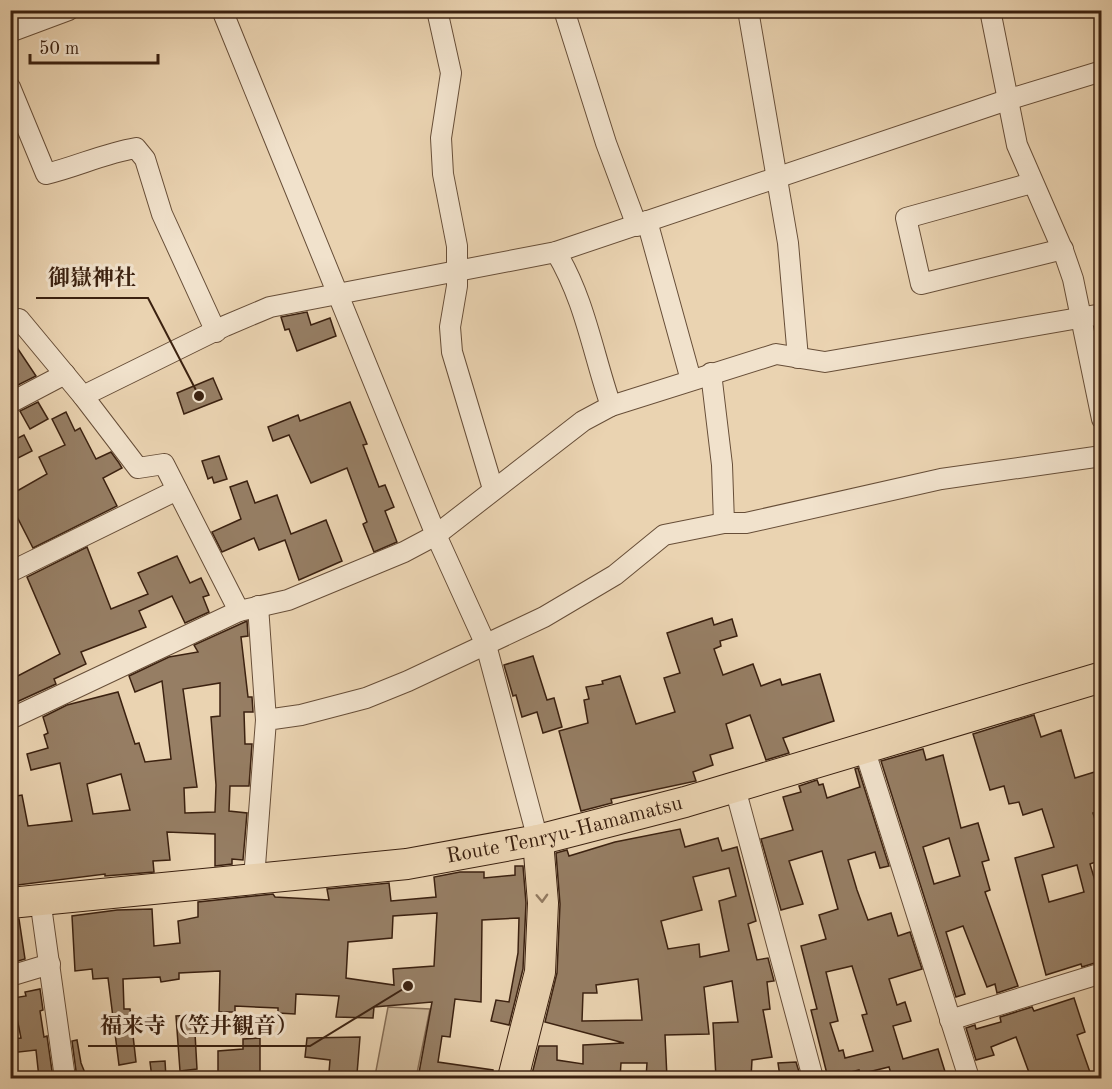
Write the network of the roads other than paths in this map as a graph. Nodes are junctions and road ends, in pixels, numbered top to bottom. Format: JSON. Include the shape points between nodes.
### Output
{"nodes":[{"id":1,"x":69,"y":10,"type":"edge"},
{"id":2,"x":222,"y":10,"type":"edge"},
{"id":3,"x":436,"y":10,"type":"edge"},
{"id":4,"x":564,"y":10,"type":"edge"},
{"id":5,"x":748,"y":10,"type":"edge"},
{"id":6,"x":990,"y":10,"type":"edge"},
{"id":7,"x":10,"y":32,"type":"edge"},
{"id":8,"x":1101,"y":71,"type":"edge"},
{"id":9,"x":10,"y":87,"type":"edge"},
{"id":10,"x":1010,"y":99,"type":"junction"},
{"id":11,"x":778,"y":177,"type":"junction"},
{"id":12,"x":1032,"y":183,"type":"junction"},
{"id":13,"x":642,"y":223,"type":"junction"},
{"id":14,"x":1063,"y":249,"type":"junction"},
{"id":15,"x":556,"y":252,"type":"junction"},
{"id":16,"x":458,"y":270,"type":"junction"},
{"id":17,"x":339,"y":295,"type":"junction"},
{"id":18,"x":1101,"y":314,"type":"edge"},
{"id":19,"x":13,"y":317,"type":"edge"},
{"id":20,"x":1082,"y":317,"type":"junction"},
{"id":21,"x":216,"y":332,"type":"junction"},
{"id":22,"x":798,"y":358,"type":"junction"},
{"id":23,"x":711,"y":373,"type":"junction"},
{"id":24,"x":65,"y":374,"type":"junction"},
{"id":25,"x":691,"y":380,"type":"junction"},
{"id":26,"x":83,"y":396,"type":"junction"},
{"id":27,"x":10,"y":403,"type":"edge"},
{"id":28,"x":611,"y":406,"type":"junction"},
{"id":29,"x":1101,"y":418,"type":"edge"},
{"id":30,"x":1101,"y":456,"type":"edge"},
{"id":31,"x":493,"y":489,"type":"junction"},
{"id":32,"x":177,"y":490,"type":"junction"},
{"id":33,"x":724,"y":523,"type":"junction"},
{"id":34,"x":436,"y":536,"type":"junction"},
{"id":35,"x":10,"y":572,"type":"edge"},
{"id":36,"x":248,"y":609,"type":"junction"},
{"id":37,"x":486,"y":645,"type":"junction"},
{"id":38,"x":1101,"y":677,"type":"edge"},
{"id":39,"x":10,"y":720,"type":"edge"},
{"id":40,"x":266,"y":720,"type":"junction"},
{"id":41,"x":864,"y":748,"type":"junction"},
{"id":42,"x":735,"y":788,"type":"junction"},
{"id":43,"x":538,"y":840,"type":"junction"},
{"id":44,"x":254,"y":879,"type":"junction"},
{"id":45,"x":40,"y":900,"type":"junction"},
{"id":46,"x":10,"y":903,"type":"edge"},
{"id":47,"x":50,"y":964,"type":"junction"},
{"id":48,"x":1101,"y":972,"type":"edge"},
{"id":49,"x":10,"y":976,"type":"edge"},
{"id":50,"x":950,"y":1020,"type":"junction"},
{"id":51,"x":65,"y":1078,"type":"edge"},
{"id":52,"x":513,"y":1078,"type":"edge"},
{"id":53,"x":813,"y":1078,"type":"edge"},
{"id":54,"x":969,"y":1078,"type":"edge"}],
"edges":[{"from":1,"to":7,"type":"street"},
{"from":2,"to":17,"type":"street"},
{"from":3,"to":16,"type":"street","via":[[451,73],[441,138]]},
{"from":4,"to":13,"type":"street","via":[[606,143]]},
{"from":5,"to":11,"type":"street"},
{"from":6,"to":10,"type":"street"},
{"from":8,"to":10,"type":"street"},
{"from":9,"to":21,"type":"street","via":[[46,174],[136,148],[145,159],[162,214]]},
{"from":10,"to":11,"type":"street"},
{"from":10,"to":12,"type":"street","via":[[1017,145]]},
{"from":11,"to":13,"type":"street"},
{"from":11,"to":22,"type":"street"},
{"from":12,"to":14,"type":"street"},
{"from":12,"to":14,"type":"street","via":[[906,218],[921,285]]},
{"from":13,"to":15,"type":"street"},
{"from":13,"to":25,"type":"street"},
{"from":14,"to":20,"type":"street"},
{"from":15,"to":16,"type":"street"},
{"from":15,"to":28,"type":"street","via":[[590,331]]},
{"from":16,"to":17,"type":"street"},
{"from":16,"to":31,"type":"street","via":[[450,327],[452,352]]},
{"from":17,"to":21,"type":"street","via":[[270,307]]},
{"from":17,"to":34,"type":"street"},
{"from":18,"to":20,"type":"street"},
{"from":19,"to":24,"type":"street"},
{"from":20,"to":22,"type":"street","via":[[825,362]]},
{"from":20,"to":29,"type":"street"},
{"from":21,"to":26,"type":"street"},
{"from":22,"to":23,"type":"street","via":[[776,354]]},
{"from":23,"to":25,"type":"street"},
{"from":23,"to":33,"type":"street","via":[[722,465]]},
{"from":24,"to":26,"type":"street"},
{"from":24,"to":27,"type":"street"},
{"from":25,"to":28,"type":"street"},
{"from":26,"to":32,"type":"street","via":[[138,468],[165,464]]},
{"from":28,"to":31,"type":"street","via":[[584,421]]},
{"from":30,"to":33,"type":"street","via":[[941,478],[757,520]]},
{"from":31,"to":34,"type":"street"},
{"from":32,"to":35,"type":"street"},
{"from":32,"to":36,"type":"street"},
{"from":33,"to":37,"type":"street","via":[[664,535],[615,575],[544,617]]},
{"from":34,"to":36,"type":"street","via":[[288,600]]},
{"from":34,"to":37,"type":"street"},
{"from":36,"to":39,"type":"street"},
{"from":36,"to":40,"type":"street"},
{"from":37,"to":40,"type":"street","via":[[366,698],[301,716]]},
{"from":37,"to":43,"type":"street"},
{"from":38,"to":41,"type":"main road","name":"Route Tenryu-Hamamatsu"},
{"from":40,"to":44,"type":"street"},
{"from":41,"to":42,"type":"main road","name":"Route Tenryu-Hamamatsu"},
{"from":41,"to":50,"type":"street"},
{"from":42,"to":43,"type":"main road","name":"Route Tenryu-Hamamatsu"},
{"from":42,"to":53,"type":"street"},
{"from":43,"to":44,"type":"main road","name":"Route Tenryu-Hamamatsu","via":[[408,864]]},
{"from":43,"to":52,"type":"main road","one_way":true,"via":[[543,903],[540,972]]},
{"from":44,"to":45,"type":"main road","name":"Route Tenryu-Hamamatsu"},
{"from":45,"to":46,"type":"main road","name":"Route Tenryu-Hamamatsu"},
{"from":45,"to":47,"type":"street"},
{"from":47,"to":49,"type":"street"},
{"from":47,"to":51,"type":"street"},
{"from":48,"to":50,"type":"street"},
{"from":50,"to":54,"type":"street"}]}
